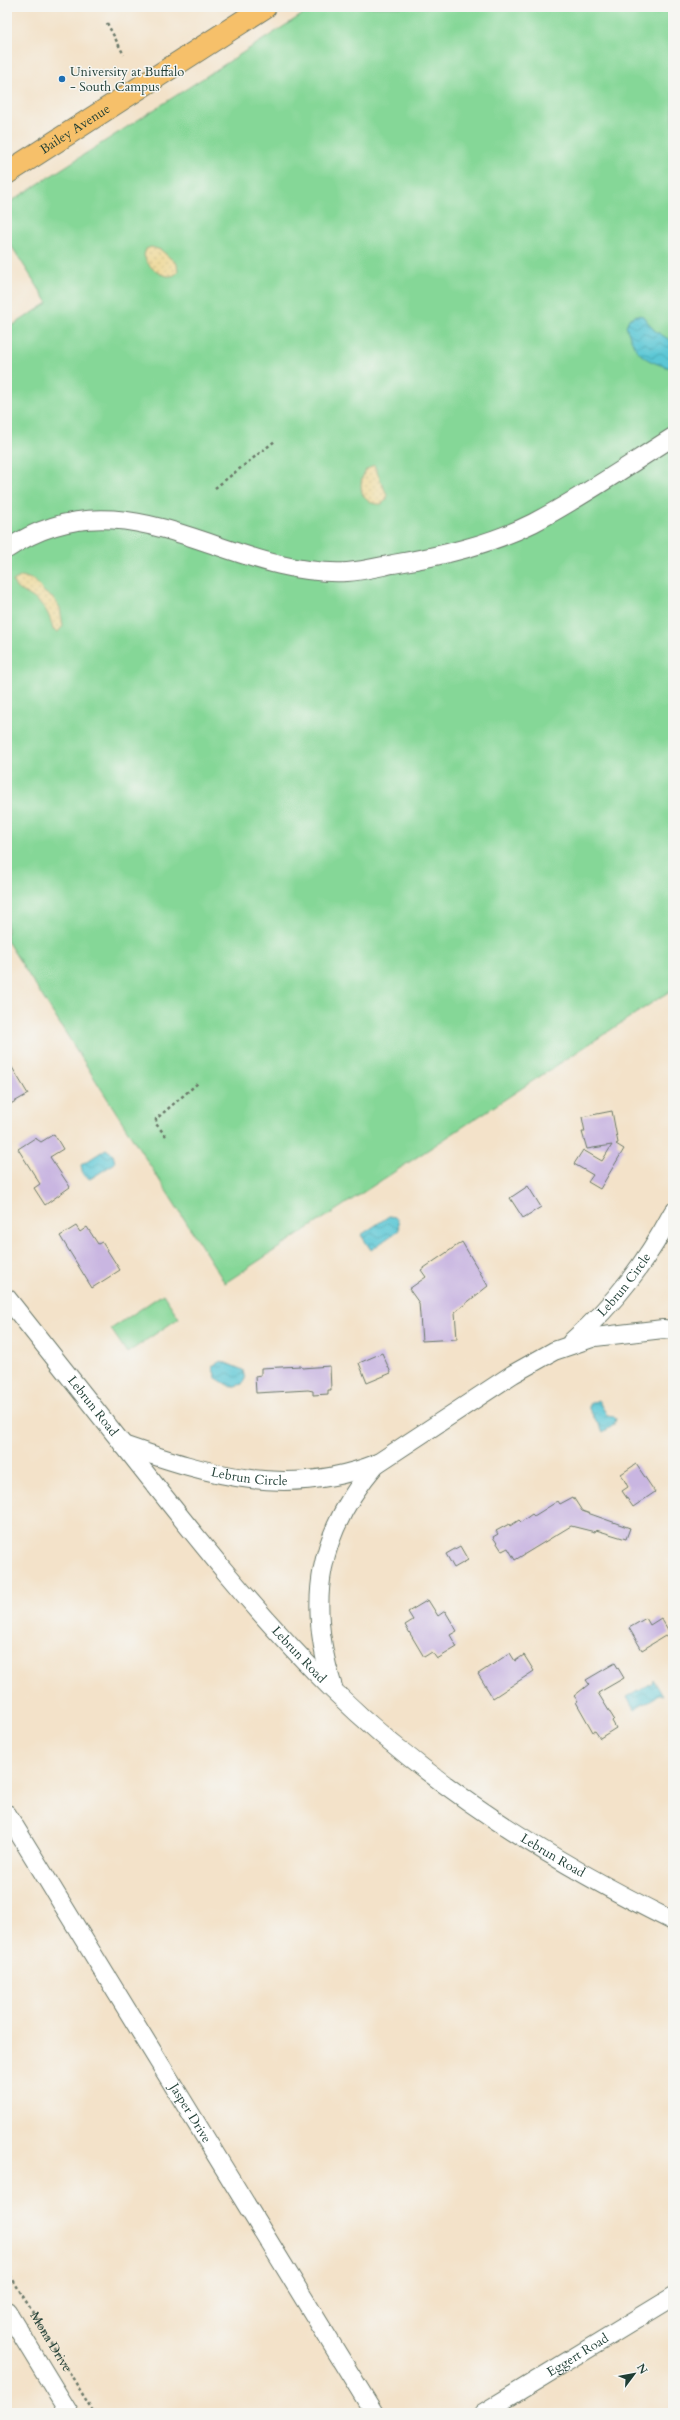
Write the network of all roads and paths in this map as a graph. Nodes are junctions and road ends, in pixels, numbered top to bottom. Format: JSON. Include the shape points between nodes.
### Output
{"nodes":[{"id":1,"x":265,"y":7,"type":"edge"},
{"id":2,"x":107,"y":23,"type":"dead end"},
{"id":3,"x":124,"y":55,"type":"dead end"},
{"id":4,"x":7,"y":173,"type":"edge"},
{"id":5,"x":673,"y":437,"type":"edge"},
{"id":6,"x":275,"y":441,"type":"dead end"},
{"id":7,"x":215,"y":488,"type":"dead end"},
{"id":8,"x":7,"y":549,"type":"edge"},
{"id":9,"x":198,"y":1083,"type":"dead end"},
{"id":10,"x":166,"y":1136,"type":"dead end"},
{"id":11,"x":673,"y":1212,"type":"edge"},
{"id":12,"x":7,"y":1298,"type":"edge"},
{"id":13,"x":673,"y":1330,"type":"edge"},
{"id":14,"x":564,"y":1347,"type":"junction"},
{"id":15,"x":123,"y":1445,"type":"junction"},
{"id":16,"x":378,"y":1463,"type":"junction"},
{"id":17,"x":334,"y":1691,"type":"junction"},
{"id":18,"x":7,"y":1814,"type":"edge"},
{"id":19,"x":673,"y":1921,"type":"edge"},
{"id":20,"x":7,"y":2270,"type":"edge"},
{"id":21,"x":673,"y":2297,"type":"edge"},
{"id":22,"x":7,"y":2311,"type":"edge"},
{"id":23,"x":486,"y":2412,"type":"edge"},
{"id":24,"x":69,"y":2413,"type":"edge"},
{"id":25,"x":94,"y":2413,"type":"edge"},
{"id":26,"x":374,"y":2413,"type":"edge"}],
"edges":[{"from":1,"to":4,"type":"main road","name":"Bailey Avenue"},
{"from":2,"to":3,"type":"path"},
{"from":5,"to":8,"type":"street","via":[[539,519],[503,536],[433,558],[347,572],[279,565],[164,527],[133,520],[103,518],[54,526]]},
{"from":6,"to":7,"type":"path"},
{"from":9,"to":10,"type":"path","via":[[156,1118],[156,1124]]},
{"from":11,"to":14,"type":"street","name":"Lebrun Circle","via":[[642,1264],[618,1297],[596,1321]]},
{"from":12,"to":15,"type":"street","name":"Lebrun Road"},
{"from":13,"to":14,"type":"street","name":"Lebrun Circle","via":[[656,1329],[595,1337]]},
{"from":14,"to":16,"type":"street","name":"Lebrun Circle","via":[[513,1374]]},
{"from":15,"to":16,"type":"street","name":"Lebrun Circle","via":[[210,1473],[253,1481],[296,1482],[359,1470]]},
{"from":15,"to":17,"type":"street","name":"Lebrun Road","via":[[224,1572]]},
{"from":16,"to":17,"type":"street","name":"Lebrun Circle","via":[[350,1498],[327,1547],[321,1581],[319,1623]]},
{"from":17,"to":19,"type":"street","name":"Lebrun Road","via":[[437,1777],[511,1830],[567,1865]]},
{"from":18,"to":26,"type":"street","name":"Jasper Drive"},
{"from":20,"to":25,"type":"path","name":"Mona Drive"},
{"from":21,"to":23,"type":"street","name":"Eggert Road"},
{"from":22,"to":24,"type":"street","name":"Mona Drive"}]}
